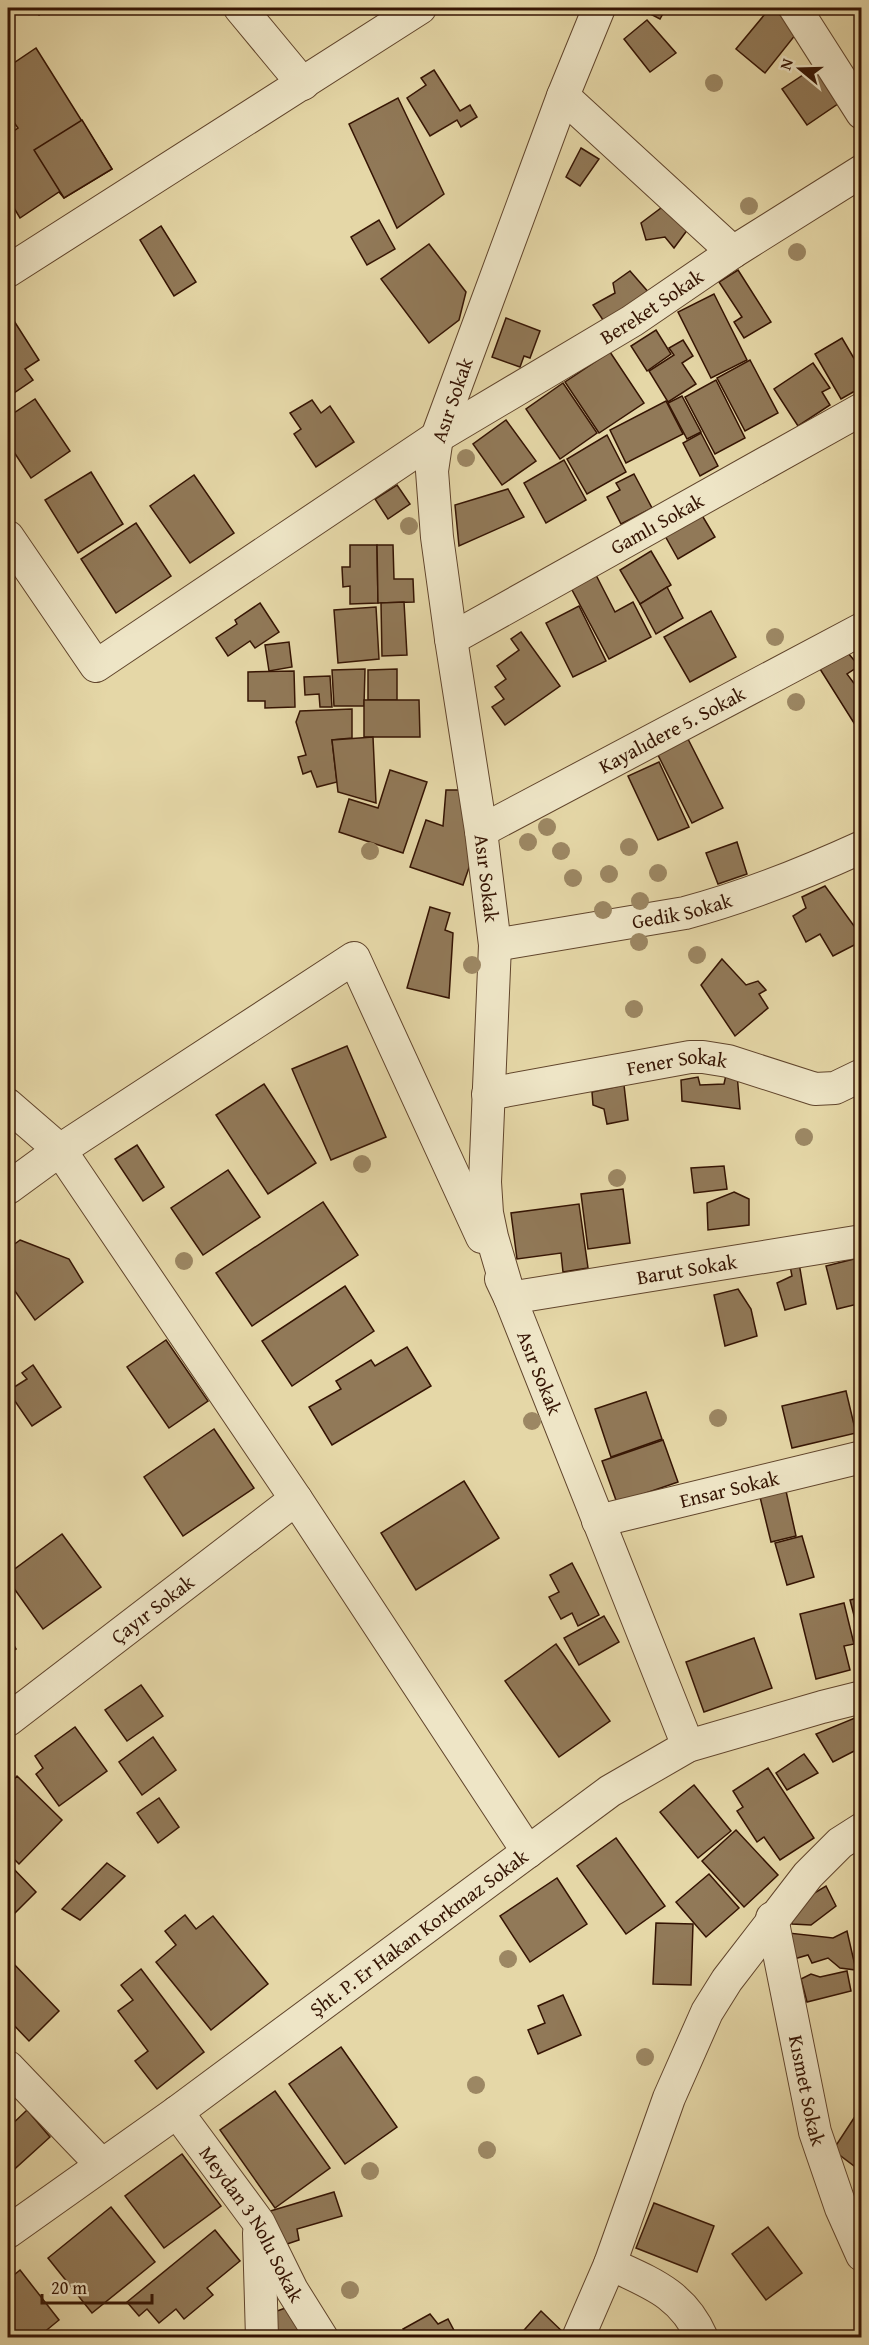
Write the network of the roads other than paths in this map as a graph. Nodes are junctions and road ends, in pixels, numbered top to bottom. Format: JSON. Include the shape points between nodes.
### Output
{"nodes":[{"id":1,"x":240,"y":8,"type":"edge"},
{"id":2,"x":420,"y":8,"type":"edge"},
{"id":3,"x":599,"y":8,"type":"edge"},
{"id":4,"x":795,"y":8,"type":"edge"},
{"id":5,"x":303,"y":84,"type":"junction"},
{"id":6,"x":563,"y":96,"type":"junction"},
{"id":7,"x":861,"y":113,"type":"edge"},
{"id":8,"x":861,"y":171,"type":"edge"},
{"id":9,"x":733,"y":252,"type":"junction"},
{"id":10,"x":8,"y":271,"type":"edge"},
{"id":11,"x":861,"y":409,"type":"edge"},
{"id":12,"x":437,"y":437,"type":"junction"},
{"id":13,"x":8,"y":537,"type":"edge"},
{"id":14,"x":861,"y":629,"type":"edge"},
{"id":15,"x":451,"y":639,"type":"junction"},
{"id":16,"x":481,"y":831,"type":"junction"},
{"id":17,"x":861,"y":847,"type":"edge"},
{"id":18,"x":495,"y":945,"type":"junction"},
{"id":19,"x":861,"y":1075,"type":"edge"},
{"id":20,"x":488,"y":1094,"type":"junction"},
{"id":21,"x":8,"y":1105,"type":"edge"},
{"id":22,"x":60,"y":1150,"type":"junction"},
{"id":23,"x":8,"y":1188,"type":"edge"},
{"id":24,"x":861,"y":1241,"type":"edge"},
{"id":25,"x":510,"y":1298,"type":"junction"},
{"id":26,"x":861,"y":1457,"type":"edge"},
{"id":27,"x":296,"y":1499,"type":"junction"},
{"id":28,"x":598,"y":1521,"type":"junction"},
{"id":29,"x":861,"y":1698,"type":"edge"},
{"id":30,"x":8,"y":1720,"type":"edge"},
{"id":31,"x":688,"y":1746,"type":"junction"},
{"id":32,"x":861,"y":1829,"type":"edge"},
{"id":33,"x":528,"y":1852,"type":"junction"},
{"id":34,"x":772,"y":1918,"type":"junction"},
{"id":35,"x":8,"y":2067,"type":"edge"},
{"id":36,"x":177,"y":2112,"type":"junction"},
{"id":37,"x":102,"y":2165,"type":"junction"},
{"id":38,"x":259,"y":2223,"type":"junction"},
{"id":39,"x":8,"y":2232,"type":"edge"},
{"id":40,"x":861,"y":2255,"type":"edge"},
{"id":41,"x":610,"y":2264,"type":"junction"},
{"id":42,"x":262,"y":2337,"type":"edge"},
{"id":43,"x":322,"y":2337,"type":"edge"},
{"id":44,"x":578,"y":2337,"type":"edge"},
{"id":45,"x":702,"y":2337,"type":"edge"}],
"edges":[{"from":1,"to":5,"type":"street"},
{"from":2,"to":5,"type":"street"},
{"from":3,"to":6,"type":"street","name":"Asır Sokak"},
{"from":4,"to":7,"type":"street"},
{"from":5,"to":10,"type":"street"},
{"from":6,"to":9,"type":"street"},
{"from":6,"to":12,"type":"street","name":"Asır Sokak"},
{"from":8,"to":9,"type":"street","name":"Bereket Sokak"},
{"from":9,"to":12,"type":"street","name":"Bereket Sokak","via":[[632,321]]},
{"from":11,"to":15,"type":"street","name":"Gamlı Sokak"},
{"from":12,"to":13,"type":"street","name":"Bereket Sokak","via":[[96,666]]},
{"from":12,"to":15,"type":"street","name":"Asır Sokak","via":[[432,485]]},
{"from":14,"to":16,"type":"street","name":"Kayalıdere 5. Sokak"},
{"from":15,"to":16,"type":"street","name":"Asır Sokak"},
{"from":16,"to":18,"type":"street","name":"Asır Sokak"},
{"from":17,"to":18,"type":"street","name":"Gedik Sokak","via":[[714,906]]},
{"from":18,"to":20,"type":"street","name":"Asır Sokak"},
{"from":19,"to":20,"type":"street","name":"Fener Sokak","via":[[835,1088],[815,1089],[728,1061],[690,1057]]},
{"from":20,"to":25,"type":"street","name":"Asır Sokak","via":[[487,1213]]},
{"from":21,"to":22,"type":"street"},
{"from":22,"to":23,"type":"street"},
{"from":22,"to":25,"type":"street","via":[[354,958]]},
{"from":22,"to":27,"type":"street"},
{"from":24,"to":25,"type":"street","name":"Barut Sokak"},
{"from":25,"to":28,"type":"street","name":"Asır Sokak"},
{"from":26,"to":28,"type":"street","name":"Ensar Sokak"},
{"from":27,"to":30,"type":"street","name":"Çayır Sokak"},
{"from":27,"to":33,"type":"street"},
{"from":28,"to":31,"type":"street","name":"Asır Sokak"},
{"from":29,"to":31,"type":"street","name":"Şht. P. Er Hakan Korkmaz Sokak"},
{"from":31,"to":33,"type":"street","name":"Şht. P. Er Hakan Korkmaz Sokak","via":[[610,1791]]},
{"from":32,"to":34,"type":"street","via":[[822,1861]]},
{"from":33,"to":36,"type":"street","name":"Şht. P. Er Hakan Korkmaz Sokak"},
{"from":34,"to":40,"type":"street","name":"Kısmet Sokak","via":[[815,2132]]},
{"from":34,"to":41,"type":"street","via":[[727,1980],[696,2034]]},
{"from":35,"to":37,"type":"street"},
{"from":36,"to":37,"type":"street","name":"Şht. P. Er Hakan Korkmaz Sokak"},
{"from":36,"to":38,"type":"street","name":"Meydan 3 Nolu Sokak"},
{"from":37,"to":39,"type":"street","name":"Şht. P. Er Hakan Korkmaz Sokak"},
{"from":38,"to":42,"type":"street"},
{"from":38,"to":43,"type":"street","name":"Meydan 3 Nolu Sokak","via":[[292,2290]]},
{"from":41,"to":44,"type":"street"},
{"from":41,"to":45,"type":"street","via":[[672,2295]]}]}
